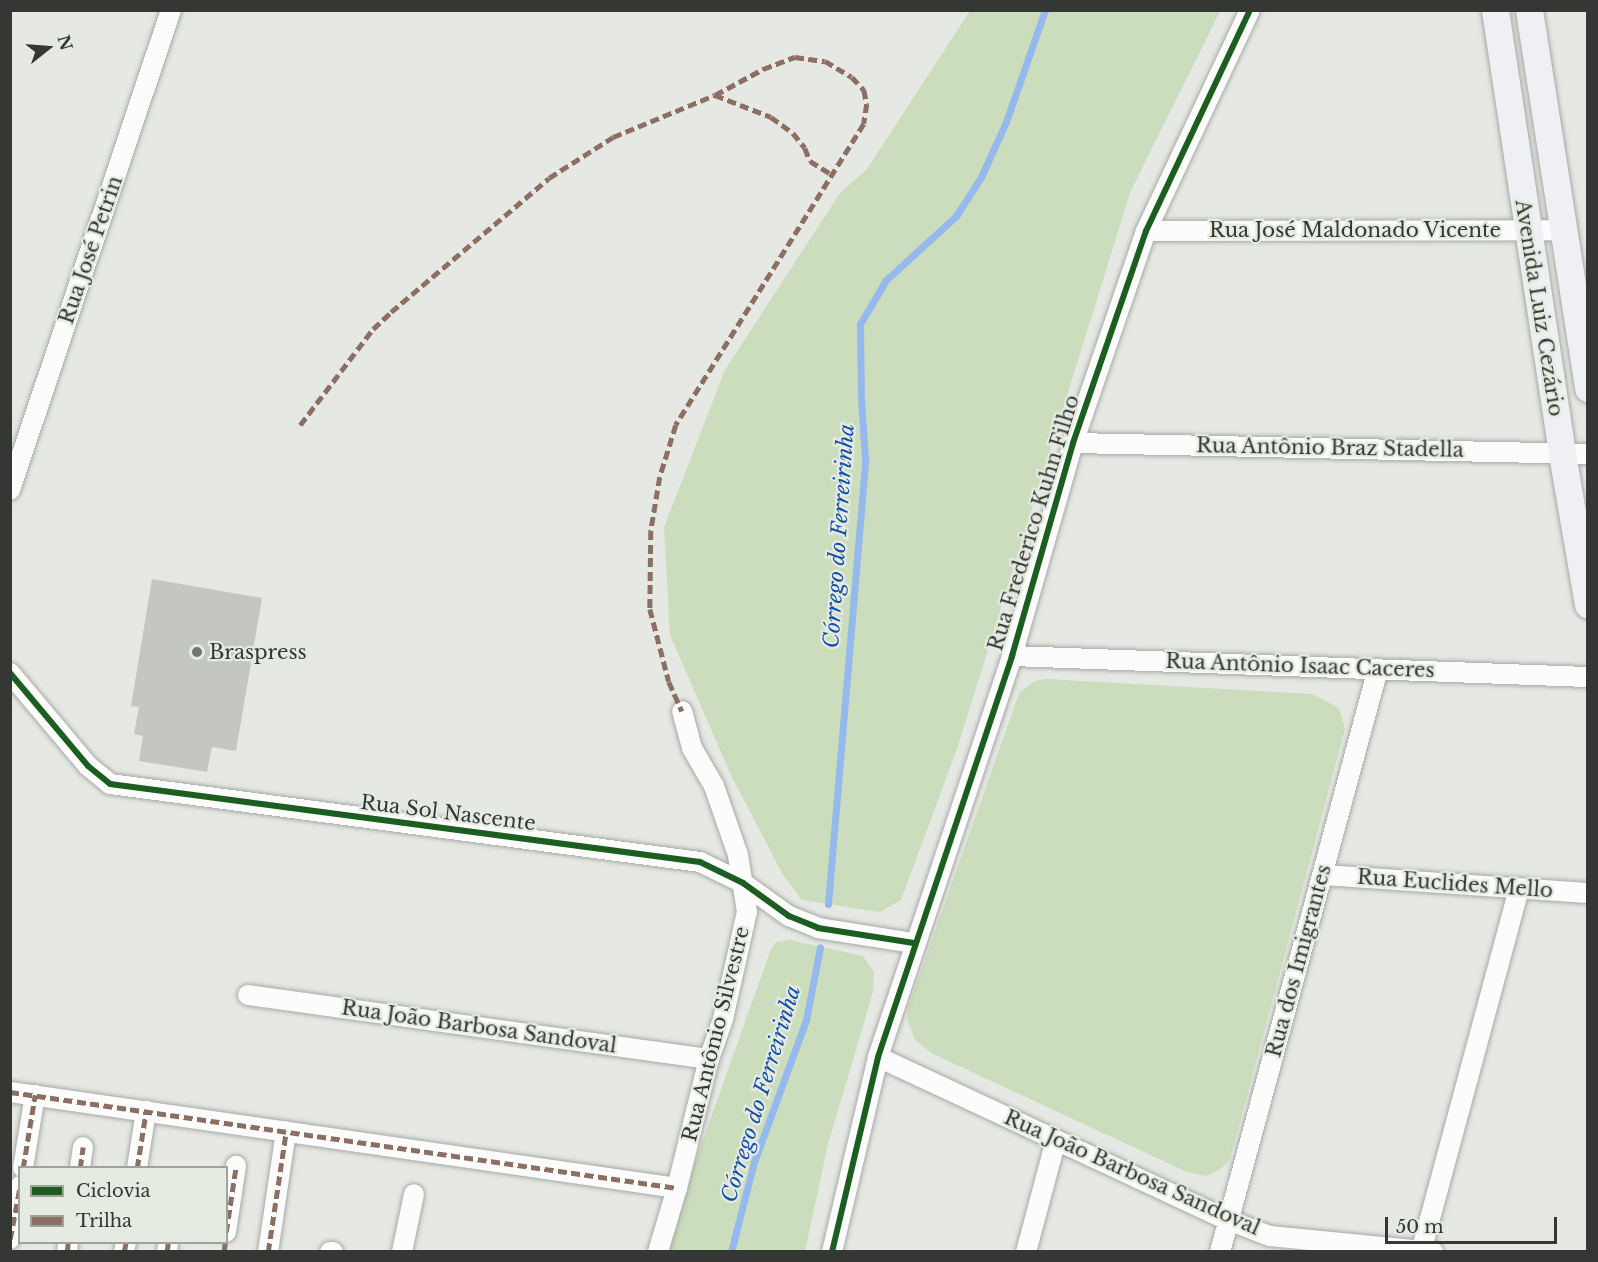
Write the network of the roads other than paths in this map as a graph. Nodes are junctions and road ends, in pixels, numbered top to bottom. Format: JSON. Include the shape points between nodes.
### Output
{"nodes":[{"id":1,"x":171,"y":10,"type":"edge"},
{"id":2,"x":1250,"y":10,"type":"edge"},
{"id":3,"x":1495,"y":10,"type":"edge"},
{"id":4,"x":1529,"y":10,"type":"edge"},
{"id":5,"x":1527,"y":230,"type":"junction"},
{"id":6,"x":1563,"y":230,"type":"junction"},
{"id":7,"x":1146,"y":231,"type":"junction"},
{"id":8,"x":1581,"y":346,"type":"junction"},
{"id":9,"x":1545,"y":349,"type":"junction"},
{"id":10,"x":1587,"y":388,"type":"edge"},
{"id":11,"x":1073,"y":443,"type":"junction"},
{"id":12,"x":1574,"y":454,"type":"edge"},
{"id":13,"x":10,"y":490,"type":"edge"},
{"id":14,"x":1587,"y":604,"type":"edge"},
{"id":15,"x":1012,"y":656,"type":"junction"},
{"id":16,"x":1378,"y":669,"type":"junction"},
{"id":17,"x":10,"y":672,"type":"edge"},
{"id":18,"x":1587,"y":677,"type":"edge"},
{"id":19,"x":682,"y":711,"type":"dead end"},
{"id":20,"x":1323,"y":875,"type":"junction"},
{"id":21,"x":743,"y":883,"type":"junction"},
{"id":22,"x":1519,"y":888,"type":"junction"},
{"id":23,"x":1587,"y":893,"type":"edge"},
{"id":24,"x":914,"y":943,"type":"junction"},
{"id":25,"x":249,"y":995,"type":"dead end"},
{"id":26,"x":878,"y":1056,"type":"junction"},
{"id":27,"x":709,"y":1059,"type":"junction"},
{"id":28,"x":10,"y":1092,"type":"edge"},
{"id":29,"x":35,"y":1095,"type":"junction"},
{"id":30,"x":146,"y":1111,"type":"junction"},
{"id":31,"x":286,"y":1131,"type":"junction"},
{"id":32,"x":1056,"y":1140,"type":"junction"},
{"id":33,"x":83,"y":1147,"type":"dead end"},
{"id":34,"x":22,"y":1166,"type":"edge"},
{"id":35,"x":80,"y":1166,"type":"edge"},
{"id":36,"x":137,"y":1166,"type":"edge"},
{"id":37,"x":236,"y":1166,"type":"dead end"},
{"id":38,"x":677,"y":1188,"type":"junction"},
{"id":39,"x":414,"y":1194,"type":"dead end"},
{"id":40,"x":18,"y":1197,"type":"edge"},
{"id":41,"x":228,"y":1219,"type":"edge"},
{"id":42,"x":1228,"y":1220,"type":"junction"},
{"id":43,"x":10,"y":1239,"type":"edge"},
{"id":44,"x":268,"y":1251,"type":"edge"},
{"id":45,"x":402,"y":1251,"type":"edge"},
{"id":46,"x":658,"y":1251,"type":"edge"},
{"id":47,"x":831,"y":1251,"type":"edge"},
{"id":48,"x":1026,"y":1251,"type":"edge"},
{"id":49,"x":1220,"y":1251,"type":"edge"},
{"id":50,"x":1425,"y":1251,"type":"edge"}],
"edges":[{"from":1,"to":13,"type":"street","name":"Rua José Petrin"},
{"from":2,"to":7,"type":"street","name":"Rua Frederico Kuhn Filho"},
{"from":3,"to":5,"type":"street","name":"Avenida Luiz Cezário"},
{"from":4,"to":6,"type":"street","name":"Avenida Luiz Cezário"},
{"from":5,"to":6,"type":"street","name":"Rua José Maldonado Vicente"},
{"from":5,"to":7,"type":"street","name":"Rua José Maldonado Vicente"},
{"from":5,"to":9,"type":"street","name":"Avenida Luiz Cezário"},
{"from":6,"to":8,"type":"street","name":"Avenida Luiz Cezário"},
{"from":7,"to":11,"type":"street","name":"Rua Frederico Kuhn Filho"},
{"from":8,"to":9,"type":"street"},
{"from":8,"to":10,"type":"street","name":"Avenida Luiz Cezário"},
{"from":9,"to":12,"type":"street","name":"Avenida Luiz Cezário"},
{"from":11,"to":12,"type":"street","name":"Rua Antônio Braz Stadella"},
{"from":11,"to":15,"type":"street","name":"Rua Frederico Kuhn Filho"},
{"from":12,"to":14,"type":"street","name":"Avenida Luiz Cezário"},
{"from":15,"to":16,"type":"street","name":"Rua Antônio Isaac Caceres"},
{"from":15,"to":24,"type":"street","name":"Rua Frederico Kuhn Filho"},
{"from":16,"to":18,"type":"street","name":"Rua Antônio Isaac Caceres"},
{"from":16,"to":20,"type":"street","name":"Rua dos Imigrantes"},
{"from":17,"to":21,"type":"street","name":"Rua Sol Nascente","via":[[88,766],[110,784],[700,862]]},
{"from":19,"to":21,"type":"street","name":"Rua Antônio Silvestre","via":[[692,748],[714,786],[738,855]]},
{"from":20,"to":22,"type":"street","name":"Rua Euclides Mello"},
{"from":20,"to":42,"type":"street","name":"Rua dos Imigrantes"},
{"from":21,"to":24,"type":"street","name":"Rua Sol Nascente","via":[[789,916],[818,928]]},
{"from":21,"to":27,"type":"street","name":"Rua Antônio Silvestre","via":[[747,912],[736,971]]},
{"from":22,"to":23,"type":"street","name":"Rua Euclides Mello"},
{"from":22,"to":50,"type":"street"},
{"from":24,"to":26,"type":"street","name":"Rua Frederico Kuhn Filho"},
{"from":25,"to":27,"type":"street","name":"Rua João Barbosa Sandoval"},
{"from":26,"to":32,"type":"street","name":"Rua João Barbosa Sandoval"},
{"from":26,"to":47,"type":"street","name":"Rua Frederico Kuhn Filho"},
{"from":27,"to":38,"type":"street","name":"Rua Antônio Silvestre"},
{"from":28,"to":29,"type":"street"},
{"from":29,"to":30,"type":"street"},
{"from":29,"to":34,"type":"street"},
{"from":30,"to":31,"type":"street"},
{"from":30,"to":36,"type":"street"},
{"from":31,"to":38,"type":"street"},
{"from":31,"to":44,"type":"street"},
{"from":32,"to":42,"type":"street","name":"Rua João Barbosa Sandoval"},
{"from":32,"to":48,"type":"street"},
{"from":33,"to":35,"type":"street"},
{"from":37,"to":41,"type":"street"},
{"from":38,"to":46,"type":"street","name":"Rua Antônio Silvestre"},
{"from":39,"to":45,"type":"street"},
{"from":40,"to":43,"type":"street"},
{"from":42,"to":49,"type":"street","name":"Rua dos Imigrantes"},
{"from":42,"to":50,"type":"street","name":"Rua João Barbosa Sandoval","via":[[1270,1236]]}]}
